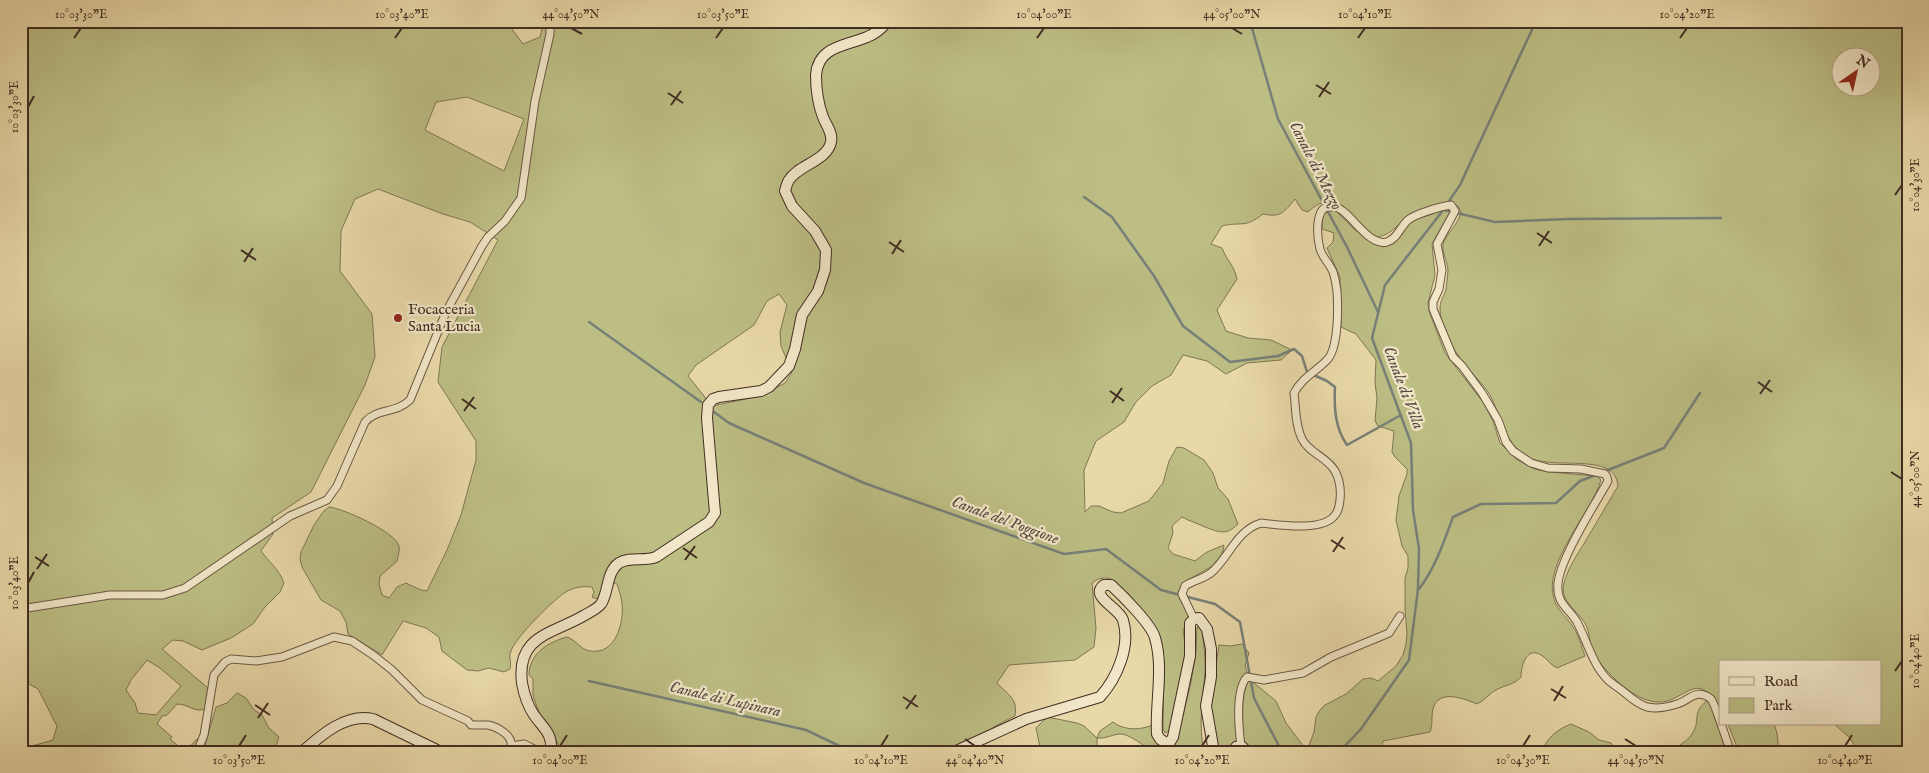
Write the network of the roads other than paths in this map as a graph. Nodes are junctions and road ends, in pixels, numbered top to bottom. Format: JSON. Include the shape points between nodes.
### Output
{"nodes":[{"id":1,"x":550,"y":21,"type":"edge"},
{"id":2,"x":888,"y":21,"type":"edge"},
{"id":3,"x":21,"y":609,"type":"edge"},
{"id":4,"x":1400,"y":616,"type":"dead end"},
{"id":5,"x":1194,"y":618,"type":"junction"},
{"id":6,"x":1719,"y":721,"type":"edge"},
{"id":7,"x":1721,"y":726,"type":"edge"},
{"id":8,"x":511,"y":746,"type":"junction"},
{"id":9,"x":536,"y":750,"type":"dead end"},
{"id":10,"x":1241,"y":750,"type":"edge"},
{"id":11,"x":197,"y":752,"type":"edge"},
{"id":12,"x":302,"y":752,"type":"edge"},
{"id":13,"x":441,"y":752,"type":"edge"},
{"id":14,"x":485,"y":752,"type":"edge"},
{"id":15,"x":551,"y":752,"type":"edge"},
{"id":16,"x":954,"y":752,"type":"edge"},
{"id":17,"x":1214,"y":752,"type":"edge"},
{"id":18,"x":1731,"y":752,"type":"edge"}],
"edges":[{"from":1,"to":3,"type":"street","via":[[528,138],[521,198],[482,246],[446,312],[410,400],[400,408],[369,417],[328,500],[290,516],[185,588],[163,595],[110,596]]},
{"from":2,"to":15,"type":"street","via":[[866,38],[831,49],[817,67],[816,92],[831,141],[821,155],[788,181],[785,191],[792,206],[815,231],[826,250],[825,270],[818,291],[802,315],[789,366],[761,391],[719,396],[708,405],[708,449],[715,513],[709,522],[656,557],[619,563],[613,568],[601,604],[578,620],[537,639],[524,655],[521,670],[525,696],[552,740]]},
{"from":4,"to":10,"type":"street","via":[[1389,633],[1331,657],[1303,673],[1244,680],[1239,707]]},
{"from":5,"to":6,"type":"street","via":[[1182,594],[1185,586],[1211,573],[1246,530],[1261,523],[1310,526],[1326,521],[1339,509],[1341,488],[1336,471],[1302,439],[1294,393],[1310,373],[1330,357],[1336,325],[1337,290],[1333,272],[1320,251],[1320,212],[1329,206],[1342,209],[1357,227],[1371,237],[1387,242],[1408,220],[1449,205],[1455,211],[1437,244],[1442,270],[1433,309],[1452,357],[1482,393],[1513,451],[1531,463],[1548,468],[1581,469],[1608,477],[1565,563],[1558,582],[1560,602],[1576,621],[1595,662],[1608,679],[1636,703],[1648,708],[1679,704],[1690,696],[1704,695],[1716,705]]},
{"from":5,"to":16,"type":"street","via":[[1190,623],[1187,674],[1170,742],[1162,741],[1157,734],[1158,653],[1155,636],[1122,595],[1111,585],[1104,585],[1099,593],[1123,620],[1124,640],[1117,670],[1100,696],[1026,719]]},
{"from":5,"to":17,"type":"street","via":[[1205,623],[1211,649],[1212,677],[1206,706]]},
{"from":7,"to":18,"type":"street"},
{"from":8,"to":9,"type":"street","via":[[525,744]]},
{"from":8,"to":11,"type":"street","via":[[510,737],[494,727],[471,725],[422,700],[392,670],[352,641],[334,637],[282,657],[225,662],[214,675],[204,735]]},
{"from":8,"to":14,"type":"street","via":[[507,751]]},
{"from":12,"to":13,"type":"street","via":[[345,721],[361,717],[373,719]]}]}
